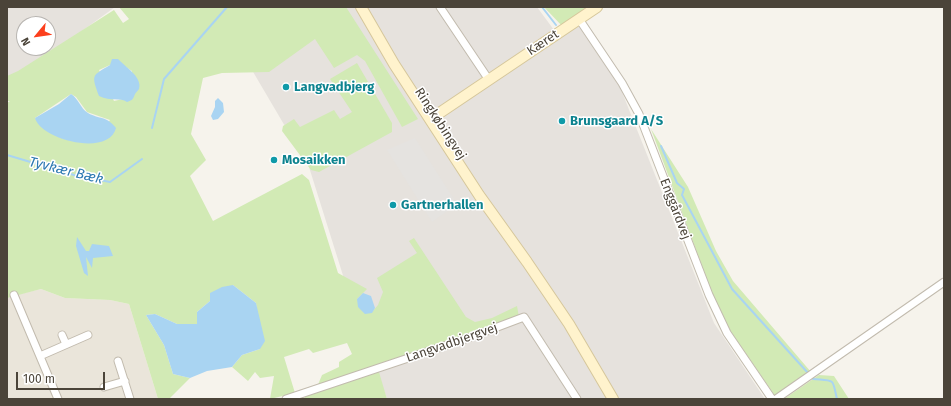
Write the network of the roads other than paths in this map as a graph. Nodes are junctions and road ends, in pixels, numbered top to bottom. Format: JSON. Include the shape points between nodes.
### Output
{"nodes":[{"id":1,"x":361,"y":7,"type":"edge"},
{"id":2,"x":440,"y":7,"type":"edge"},
{"id":3,"x":597,"y":7,"type":"edge"},
{"id":4,"x":579,"y":19,"type":"junction"},
{"id":5,"x":371,"y":23,"type":"junction"},
{"id":6,"x":489,"y":80,"type":"junction"},
{"id":7,"x":435,"y":116,"type":"junction"},
{"id":8,"x":504,"y":229,"type":"junction"},
{"id":9,"x":944,"y":282,"type":"edge"},
{"id":10,"x":14,"y":295,"type":"dead end"},
{"id":11,"x":62,"y":335,"type":"dead end"},
{"id":12,"x":88,"y":335,"type":"dead end"},
{"id":13,"x":66,"y":344,"type":"junction"},
{"id":14,"x":40,"y":356,"type":"junction"},
{"id":15,"x":118,"y":361,"type":"dead end"},
{"id":16,"x":124,"y":381,"type":"junction"},
{"id":17,"x":104,"y":387,"type":"dead end"},
{"id":18,"x":58,"y":399,"type":"edge"},
{"id":19,"x":130,"y":399,"type":"edge"},
{"id":20,"x":286,"y":399,"type":"edge"},
{"id":21,"x":577,"y":399,"type":"edge"},
{"id":22,"x":613,"y":399,"type":"edge"},
{"id":23,"x":772,"y":399,"type":"edge"},
{"id":24,"x":776,"y":399,"type":"edge"}],
"edges":[{"from":1,"to":5,"type":"street","name":"Ringkøbingvej"},
{"from":2,"to":6,"type":"street"},
{"from":3,"to":4,"type":"street","name":"Kæret"},
{"from":4,"to":6,"type":"street","name":"Kæret"},
{"from":4,"to":23,"type":"street","name":"Enggårdvej","via":[[622,83],[639,114],[709,295],[727,333]]},
{"from":5,"to":7,"type":"street","name":"Ringkøbingvej","via":[[391,48]]},
{"from":5,"to":8,"type":"street","name":"Ringkøbingvej","via":[[394,64]]},
{"from":6,"to":7,"type":"street","name":"Kæret"},
{"from":7,"to":8,"type":"street","name":"Ringkøbingvej","via":[[488,198]]},
{"from":8,"to":22,"type":"street","name":"Ringkøbingvej","via":[[569,324]]},
{"from":9,"to":24,"type":"street"},
{"from":10,"to":14,"type":"street"},
{"from":11,"to":13,"type":"street"},
{"from":12,"to":13,"type":"street"},
{"from":13,"to":14,"type":"street"},
{"from":14,"to":18,"type":"street"},
{"from":15,"to":16,"type":"street"},
{"from":16,"to":17,"type":"street"},
{"from":16,"to":19,"type":"street"},
{"from":20,"to":21,"type":"street","name":"Langvadbjergvej","via":[[524,317]]}]}
